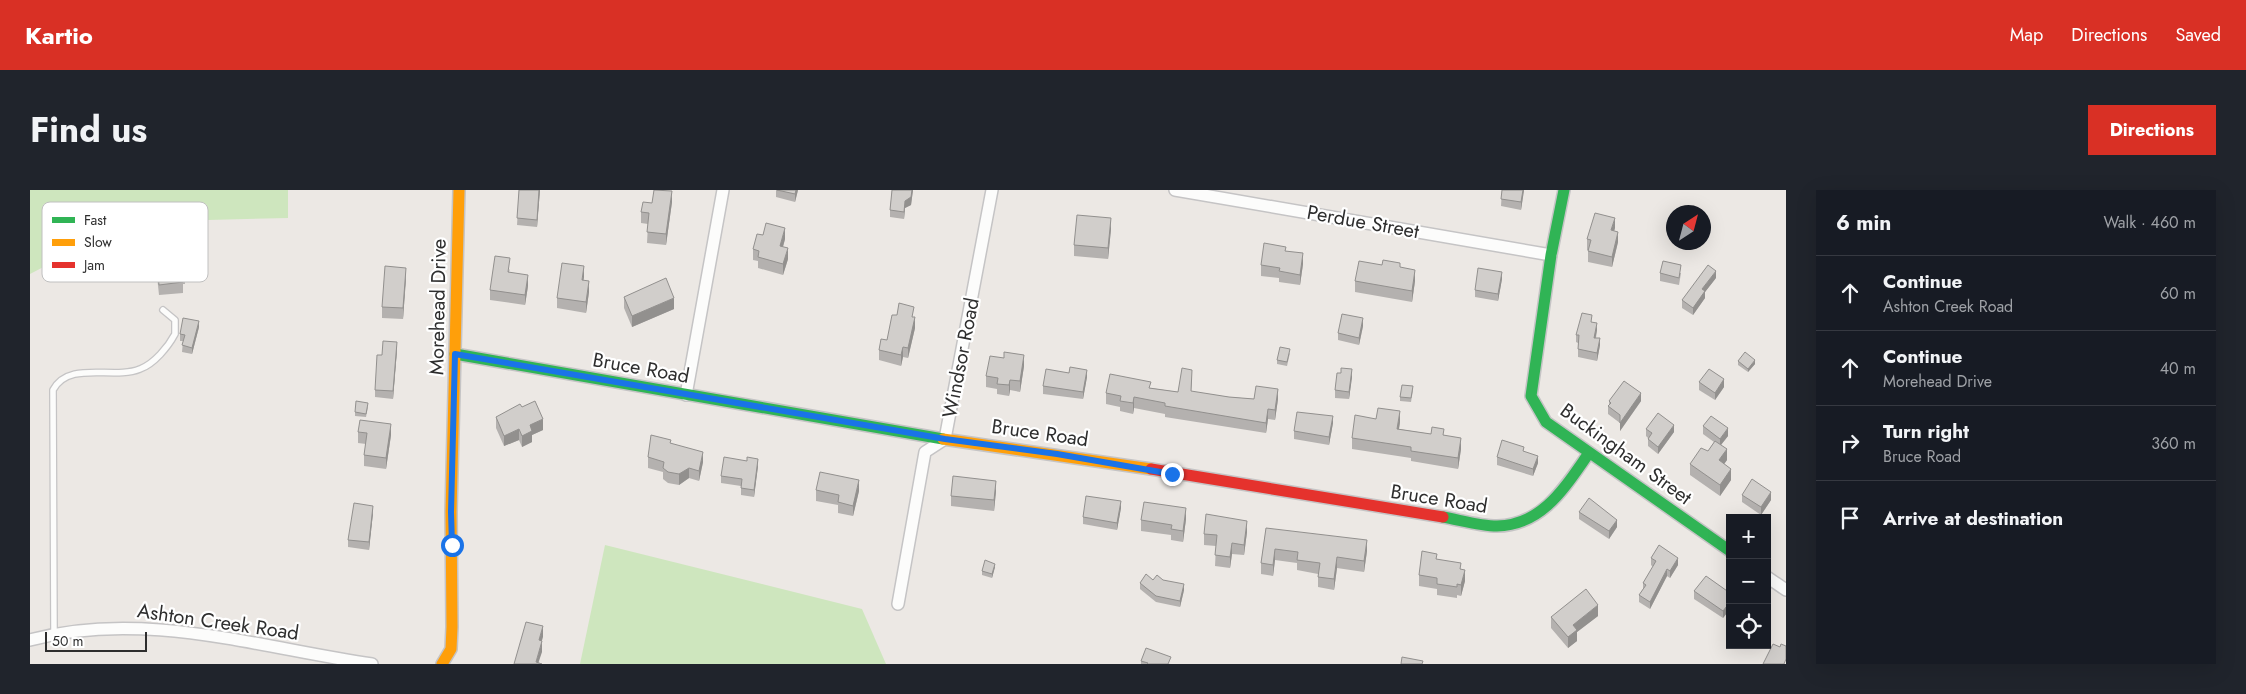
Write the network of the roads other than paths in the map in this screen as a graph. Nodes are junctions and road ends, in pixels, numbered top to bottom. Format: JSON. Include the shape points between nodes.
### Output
{"nodes":[{"id":1,"x":459,"y":190,"type":"edge"},
{"id":2,"x":723,"y":190,"type":"edge"},
{"id":3,"x":992,"y":190,"type":"edge"},
{"id":4,"x":1175,"y":190,"type":"edge"},
{"id":5,"x":1564,"y":190,"type":"edge"},
{"id":6,"x":1551,"y":255,"type":"junction"},
{"id":7,"x":163,"y":310,"type":"dead end"},
{"id":8,"x":455,"y":354,"type":"junction"},
{"id":9,"x":686,"y":395,"type":"junction"},
{"id":10,"x":945,"y":439,"type":"junction"},
{"id":11,"x":1589,"y":453,"type":"junction"},
{"id":12,"x":1726,"y":548,"type":"edge"},
{"id":13,"x":1771,"y":580,"type":"edge"},
{"id":14,"x":1786,"y":590,"type":"edge"},
{"id":15,"x":898,"y":604,"type":"dead end"},
{"id":16,"x":54,"y":633,"type":"junction"},
{"id":17,"x":30,"y":640,"type":"edge"},
{"id":18,"x":372,"y":664,"type":"edge"},
{"id":19,"x":442,"y":664,"type":"edge"}],
"edges":[{"from":1,"to":8,"type":"street","name":"Morehead Drive"},
{"from":2,"to":9,"type":"street"},
{"from":3,"to":10,"type":"street","name":"Windsor Road"},
{"from":4,"to":6,"type":"street","name":"Perdue Street"},
{"from":5,"to":6,"type":"street","name":"Buckingham Street"},
{"from":6,"to":11,"type":"street","name":"Buckingham Street","via":[[1531,396],[1546,422]]},
{"from":7,"to":16,"type":"lane","via":[[175,320],[175,334],[151,363],[130,372],[66,376],[57,382],[53,390]]},
{"from":8,"to":9,"type":"street","name":"Bruce Road"},
{"from":8,"to":19,"type":"street","name":"Morehead Drive","via":[[451,634],[448,656]]},
{"from":9,"to":10,"type":"street","name":"Bruce Road"},
{"from":10,"to":11,"type":"street","name":"Bruce Road","via":[[1057,454],[1496,526],[1530,519],[1546,509]]},
{"from":10,"to":15,"type":"street","name":"Windsor Road","via":[[926,452]]},
{"from":11,"to":12,"type":"street","name":"Buckingham Street"},
{"from":13,"to":14,"type":"street"},
{"from":16,"to":17,"type":"street","name":"Ashton Creek Road"},
{"from":16,"to":18,"type":"street","name":"Ashton Creek Road","via":[[157,629]]}]}
